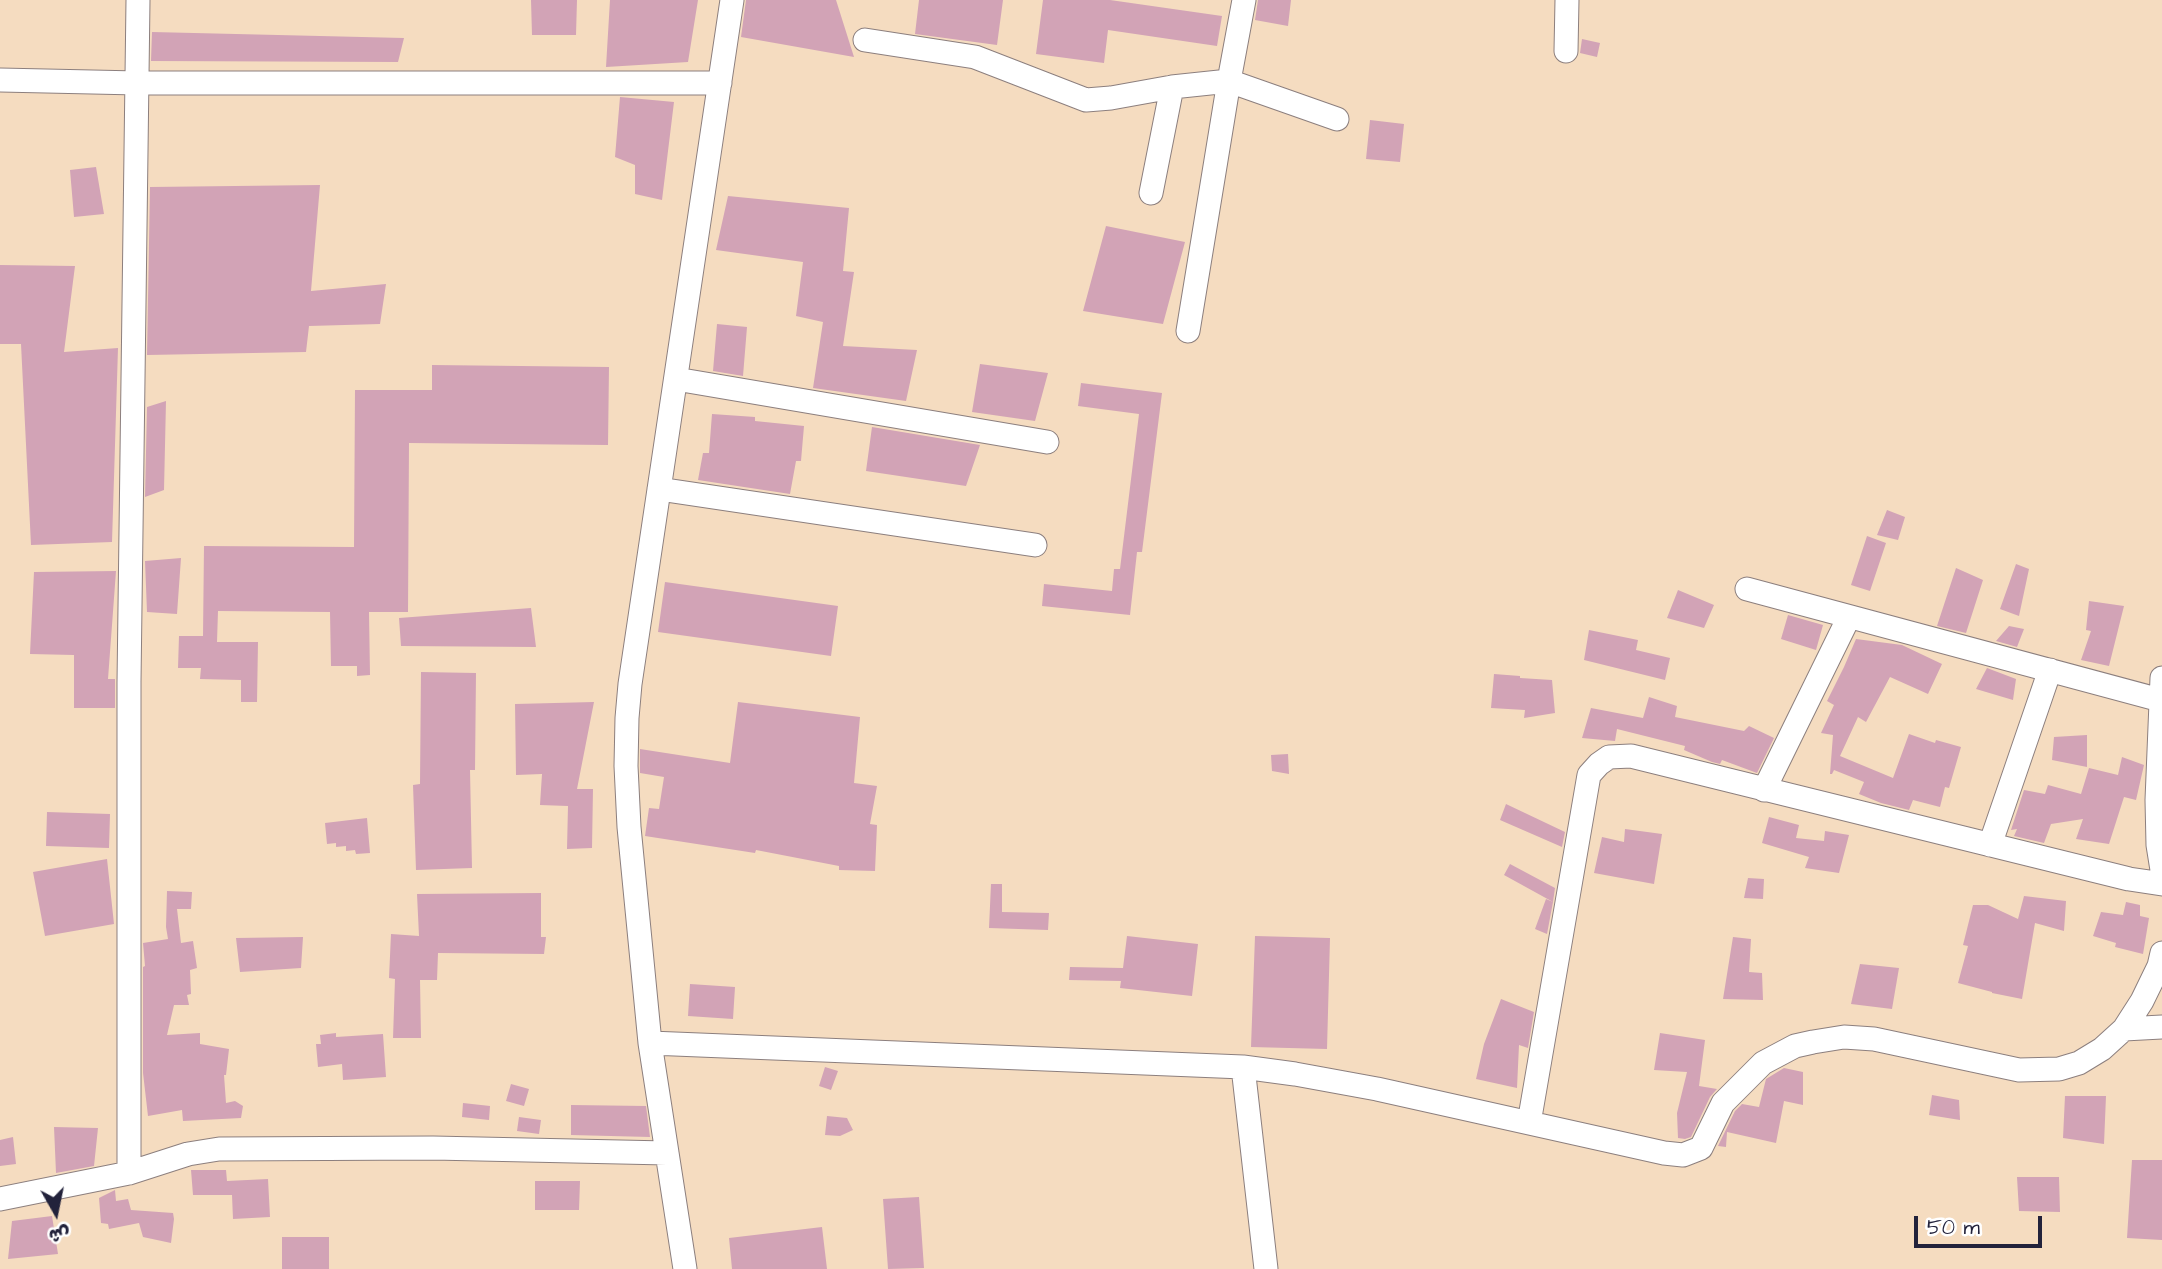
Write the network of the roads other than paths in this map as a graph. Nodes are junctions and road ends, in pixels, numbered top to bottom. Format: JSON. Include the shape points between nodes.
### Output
{"nodes":[{"id":1,"x":138,"y":0,"type":"edge"},
{"id":2,"x":732,"y":0,"type":"edge"},
{"id":3,"x":1244,"y":0,"type":"edge"},
{"id":4,"x":1567,"y":0,"type":"edge"},
{"id":5,"x":865,"y":40,"type":"dead end"},
{"id":6,"x":1566,"y":51,"type":"dead end"},
{"id":7,"x":0,"y":80,"type":"edge"},
{"id":8,"x":1228,"y":81,"type":"junction"},
{"id":9,"x":138,"y":83,"type":"junction"},
{"id":10,"x":720,"y":83,"type":"junction"},
{"id":11,"x":1172,"y":87,"type":"junction"},
{"id":12,"x":1337,"y":119,"type":"dead end"},
{"id":13,"x":1151,"y":193,"type":"dead end"},
{"id":14,"x":1188,"y":331,"type":"dead end"},
{"id":15,"x":676,"y":379,"type":"junction"},
{"id":16,"x":1047,"y":443,"type":"dead end"},
{"id":17,"x":659,"y":489,"type":"junction"},
{"id":18,"x":1035,"y":545,"type":"dead end"},
{"id":19,"x":1747,"y":589,"type":"dead end"},
{"id":20,"x":1849,"y":617,"type":"junction"},
{"id":21,"x":2050,"y":670,"type":"junction"},
{"id":22,"x":2161,"y":689,"type":"edge"},
{"id":23,"x":1764,"y":790,"type":"junction"},
{"id":24,"x":1990,"y":845,"type":"junction"},
{"id":25,"x":2162,"y":870,"type":"edge"},
{"id":26,"x":2162,"y":884,"type":"edge"},
{"id":27,"x":2161,"y":961,"type":"edge"},
{"id":28,"x":2162,"y":1027,"type":"edge"},
{"id":29,"x":2124,"y":1029,"type":"junction"},
{"id":30,"x":650,"y":1042,"type":"junction"},
{"id":31,"x":1243,"y":1067,"type":"junction"},
{"id":32,"x":1529,"y":1123,"type":"junction"},
{"id":33,"x":667,"y":1153,"type":"junction"},
{"id":34,"x":129,"y":1173,"type":"junction"},
{"id":35,"x":0,"y":1199,"type":"edge"},
{"id":36,"x":685,"y":1269,"type":"edge"},
{"id":37,"x":1266,"y":1269,"type":"edge"}],
"edges":[{"from":1,"to":9,"type":"street"},
{"from":2,"to":10,"type":"street"},
{"from":3,"to":8,"type":"street"},
{"from":4,"to":6,"type":"street"},
{"from":5,"to":11,"type":"street","via":[[975,57],[1086,100]]},
{"from":7,"to":9,"type":"street"},
{"from":8,"to":11,"type":"street"},
{"from":8,"to":12,"type":"street"},
{"from":8,"to":14,"type":"street"},
{"from":9,"to":10,"type":"street"},
{"from":9,"to":34,"type":"street","via":[[129,682]]},
{"from":10,"to":15,"type":"street"},
{"from":11,"to":13,"type":"street"},
{"from":15,"to":16,"type":"street"},
{"from":15,"to":17,"type":"street"},
{"from":17,"to":18,"type":"street"},
{"from":17,"to":30,"type":"street","via":[[630,684],[626,766]]},
{"from":19,"to":20,"type":"street"},
{"from":20,"to":21,"type":"street"},
{"from":20,"to":23,"type":"street"},
{"from":21,"to":22,"type":"street"},
{"from":21,"to":24,"type":"street"},
{"from":22,"to":25,"type":"street","via":[[2157,800]]},
{"from":23,"to":24,"type":"street"},
{"from":23,"to":32,"type":"street","via":[[1632,756],[1609,757],[1589,775]]},
{"from":24,"to":26,"type":"street"},
{"from":27,"to":29,"type":"street"},
{"from":28,"to":29,"type":"street"},
{"from":29,"to":32,"type":"street","via":[[2080,1063],[2059,1069],[2019,1070],[1874,1039],[1844,1037],[1795,1046],[1763,1063],[1738,1087],[1715,1117],[1706,1143],[1683,1155]]},
{"from":30,"to":31,"type":"street"},
{"from":30,"to":33,"type":"street"},
{"from":31,"to":32,"type":"street","via":[[1377,1089]]},
{"from":31,"to":37,"type":"street"},
{"from":33,"to":34,"type":"street","via":[[219,1149]]},
{"from":33,"to":36,"type":"street"},
{"from":34,"to":35,"type":"street"}]}
